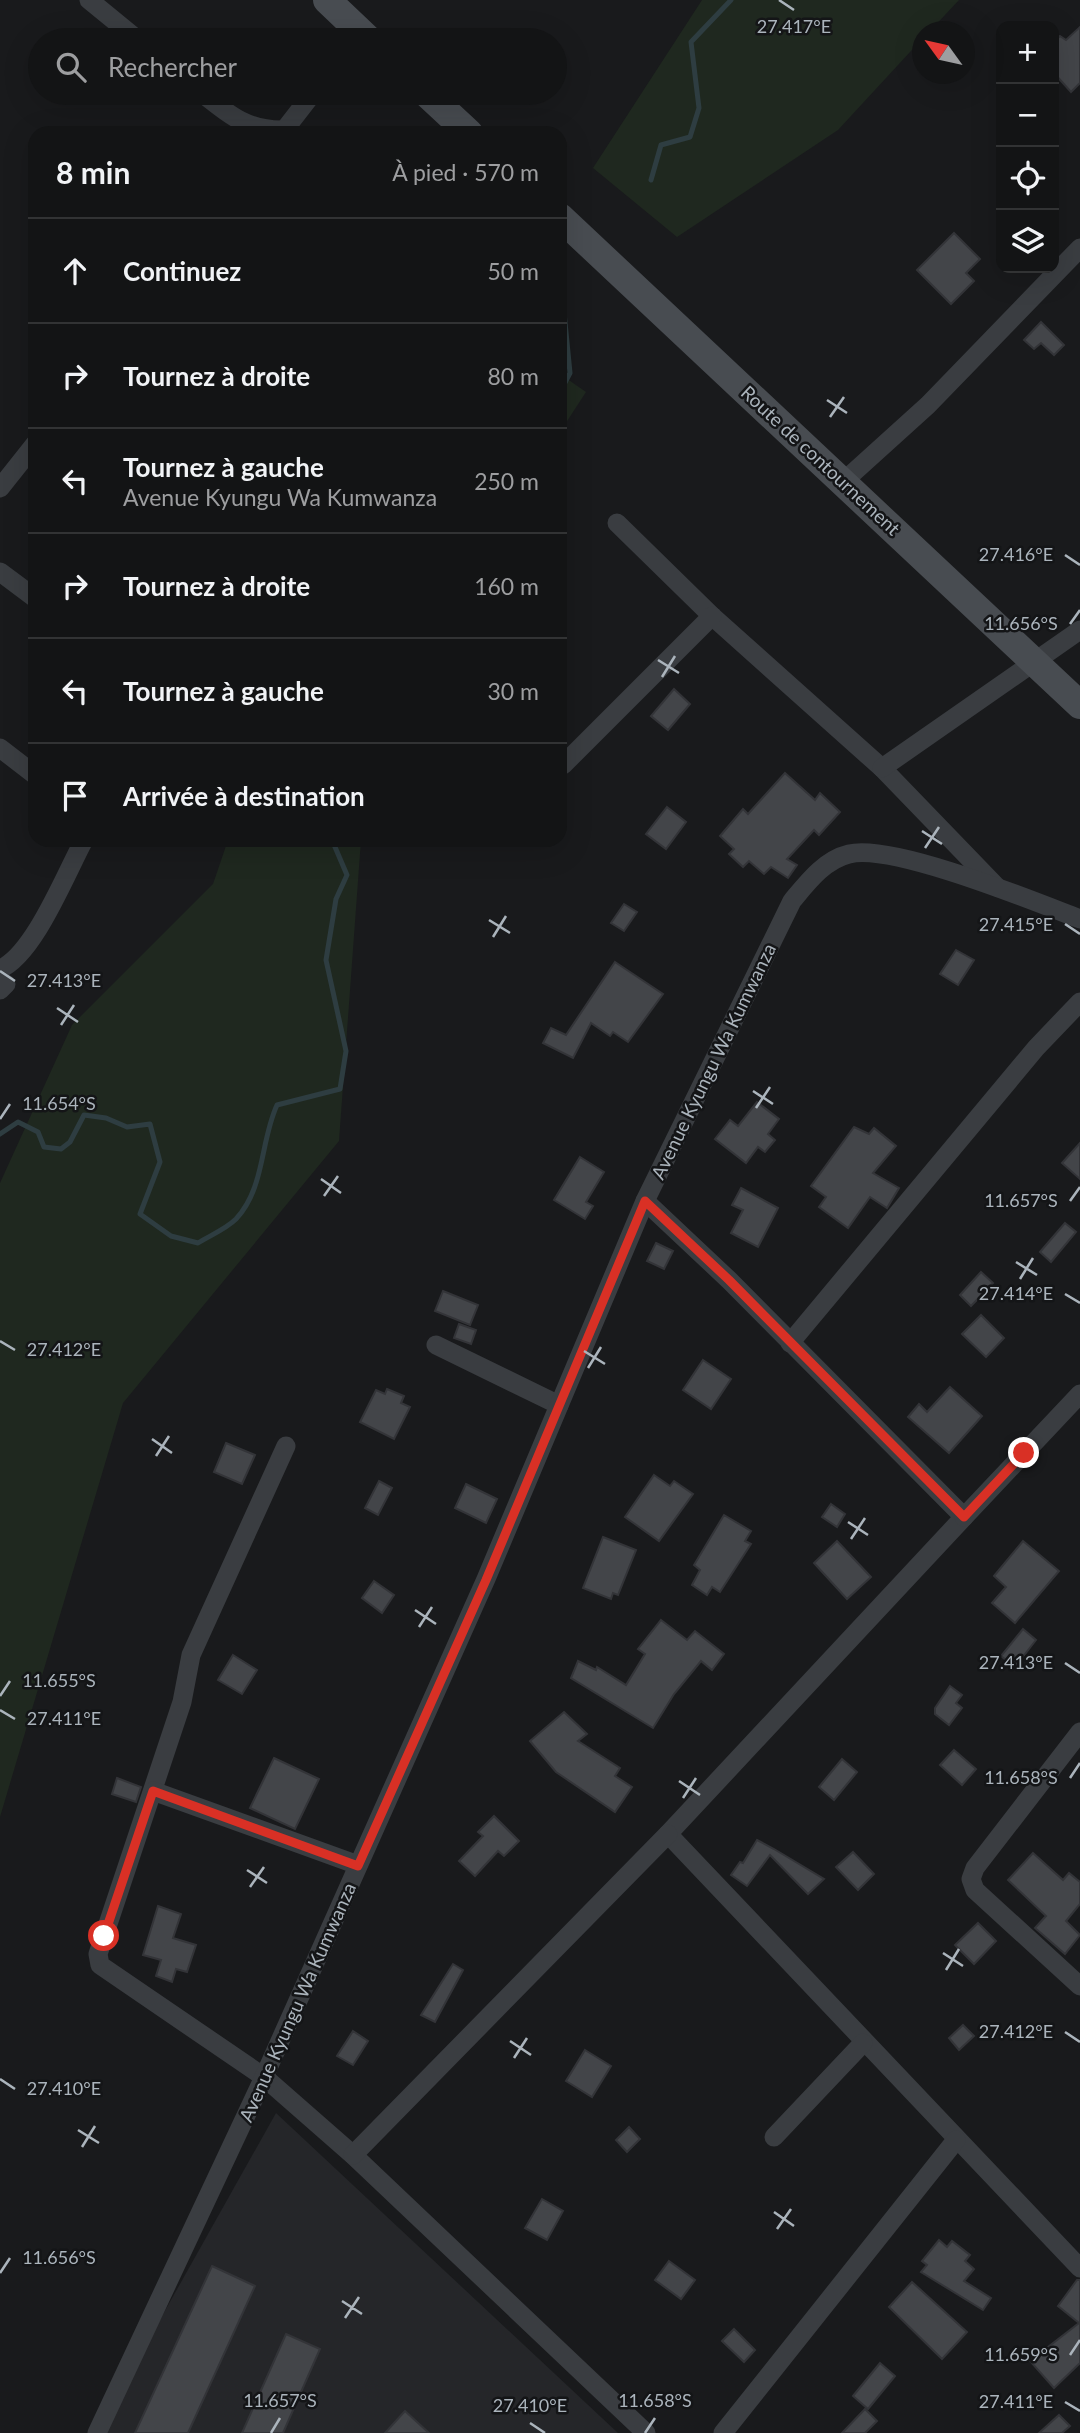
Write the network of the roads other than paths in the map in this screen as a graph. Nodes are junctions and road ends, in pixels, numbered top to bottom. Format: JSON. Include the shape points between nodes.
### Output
{"nodes":[{"id":1,"x":89,"y":0,"type":"edge"},
{"id":2,"x":327,"y":0,"type":"edge"},
{"id":3,"x":123,"y":28,"type":"edge"},
{"id":4,"x":351,"y":28,"type":"edge"},
{"id":5,"x":218,"y":105,"type":"edge"},
{"id":6,"x":304,"y":105,"type":"edge"},
{"id":7,"x":439,"y":105,"type":"edge"},
{"id":8,"x":246,"y":126,"type":"edge"},
{"id":9,"x":288,"y":126,"type":"edge"},
{"id":10,"x":461,"y":126,"type":"edge"},
{"id":11,"x":567,"y":224,"type":"edge"},
{"id":12,"x":1080,"y":248,"type":"edge"},
{"id":13,"x":28,"y":453,"type":"edge"},
{"id":14,"x":844,"y":481,"type":"junction"},
{"id":15,"x":0,"y":488,"type":"edge"},
{"id":16,"x":617,"y":523,"type":"dead end"},
{"id":17,"x":0,"y":572,"type":"edge"},
{"id":18,"x":28,"y":593,"type":"edge"},
{"id":19,"x":712,"y":616,"type":"junction"},
{"id":20,"x":1080,"y":630,"type":"edge"},
{"id":21,"x":1034,"y":662,"type":"junction"},
{"id":22,"x":1080,"y":705,"type":"edge"},
{"id":23,"x":0,"y":748,"type":"edge"},
{"id":24,"x":567,"y":761,"type":"edge"},
{"id":25,"x":881,"y":768,"type":"junction"},
{"id":26,"x":28,"y":770,"type":"edge"},
{"id":27,"x":80,"y":847,"type":"edge"},
{"id":28,"x":997,"y":888,"type":"junction"},
{"id":29,"x":1080,"y":919,"type":"edge"},
{"id":30,"x":2,"y":981,"type":"edge"},
{"id":31,"x":1080,"y":1002,"type":"edge"},
{"id":32,"x":645,"y":1201,"type":"junction"},
{"id":33,"x":790,"y":1343,"type":"junction"},
{"id":34,"x":436,"y":1345,"type":"dead end"},
{"id":35,"x":1080,"y":1394,"type":"edge"},
{"id":36,"x":559,"y":1405,"type":"junction"},
{"id":37,"x":286,"y":1446,"type":"dead end"},
{"id":38,"x":964,"y":1517,"type":"junction"},
{"id":39,"x":1080,"y":1732,"type":"edge"},
{"id":40,"x":1072,"y":1757,"type":"edge"},
{"id":41,"x":153,"y":1791,"type":"junction"},
{"id":42,"x":668,"y":1834,"type":"junction"},
{"id":43,"x":358,"y":1866,"type":"junction"},
{"id":44,"x":1080,"y":1986,"type":"edge"},
{"id":45,"x":863,"y":2043,"type":"junction"},
{"id":46,"x":264,"y":2077,"type":"junction"},
{"id":47,"x":774,"y":2137,"type":"dead end"},
{"id":48,"x":956,"y":2140,"type":"junction"},
{"id":49,"x":353,"y":2155,"type":"junction"},
{"id":50,"x":1080,"y":2268,"type":"edge"},
{"id":51,"x":99,"y":2432,"type":"edge"},
{"id":52,"x":646,"y":2433,"type":"edge"},
{"id":53,"x":723,"y":2433,"type":"edge"}],
"edges":[{"from":1,"to":3,"type":"street"},
{"from":2,"to":4,"type":"street"},
{"from":5,"to":8,"type":"street"},
{"from":6,"to":9,"type":"street"},
{"from":7,"to":10,"type":"street"},
{"from":11,"to":14,"type":"street","name":"Route de contournement"},
{"from":12,"to":14,"type":"street","via":[[928,405]]},
{"from":13,"to":15,"type":"street"},
{"from":14,"to":21,"type":"street","name":"Route de contournement"},
{"from":16,"to":19,"type":"street"},
{"from":17,"to":18,"type":"street"},
{"from":19,"to":24,"type":"street"},
{"from":19,"to":25,"type":"street"},
{"from":20,"to":21,"type":"street"},
{"from":21,"to":22,"type":"street","name":"Route de contournement"},
{"from":21,"to":25,"type":"street"},
{"from":23,"to":26,"type":"street"},
{"from":25,"to":28,"type":"street"},
{"from":27,"to":30,"type":"street"},
{"from":28,"to":29,"type":"street","name":"Avenue Kyungu Wa Kumwanza"},
{"from":28,"to":32,"type":"street","name":"Avenue Kyungu Wa Kumwanza","via":[[880,852],[848,854],[814,874],[792,901]]},
{"from":31,"to":33,"type":"street"},
{"from":32,"to":33,"type":"street"},
{"from":32,"to":36,"type":"street","name":"Avenue Kyungu Wa Kumwanza"},
{"from":33,"to":38,"type":"street"},
{"from":34,"to":36,"type":"street"},
{"from":35,"to":38,"type":"street"},
{"from":36,"to":43,"type":"street","name":"Avenue Kyungu Wa Kumwanza"},
{"from":37,"to":41,"type":"street","via":[[191,1655],[183,1702]]},
{"from":38,"to":42,"type":"street"},
{"from":39,"to":40,"type":"street"},
{"from":40,"to":44,"type":"street","via":[[975,1868],[971,1879],[975,1890]]},
{"from":41,"to":43,"type":"street"},
{"from":41,"to":46,"type":"street","via":[[98,1954],[100,1965]]},
{"from":42,"to":45,"type":"street"},
{"from":42,"to":49,"type":"street"},
{"from":43,"to":46,"type":"street","name":"Avenue Kyungu Wa Kumwanza"},
{"from":45,"to":47,"type":"street"},
{"from":45,"to":48,"type":"street"},
{"from":46,"to":49,"type":"street"},
{"from":46,"to":51,"type":"street","name":"Avenue Kyungu Wa Kumwanza"},
{"from":48,"to":50,"type":"street"},
{"from":48,"to":53,"type":"street"},
{"from":49,"to":52,"type":"street"}]}
